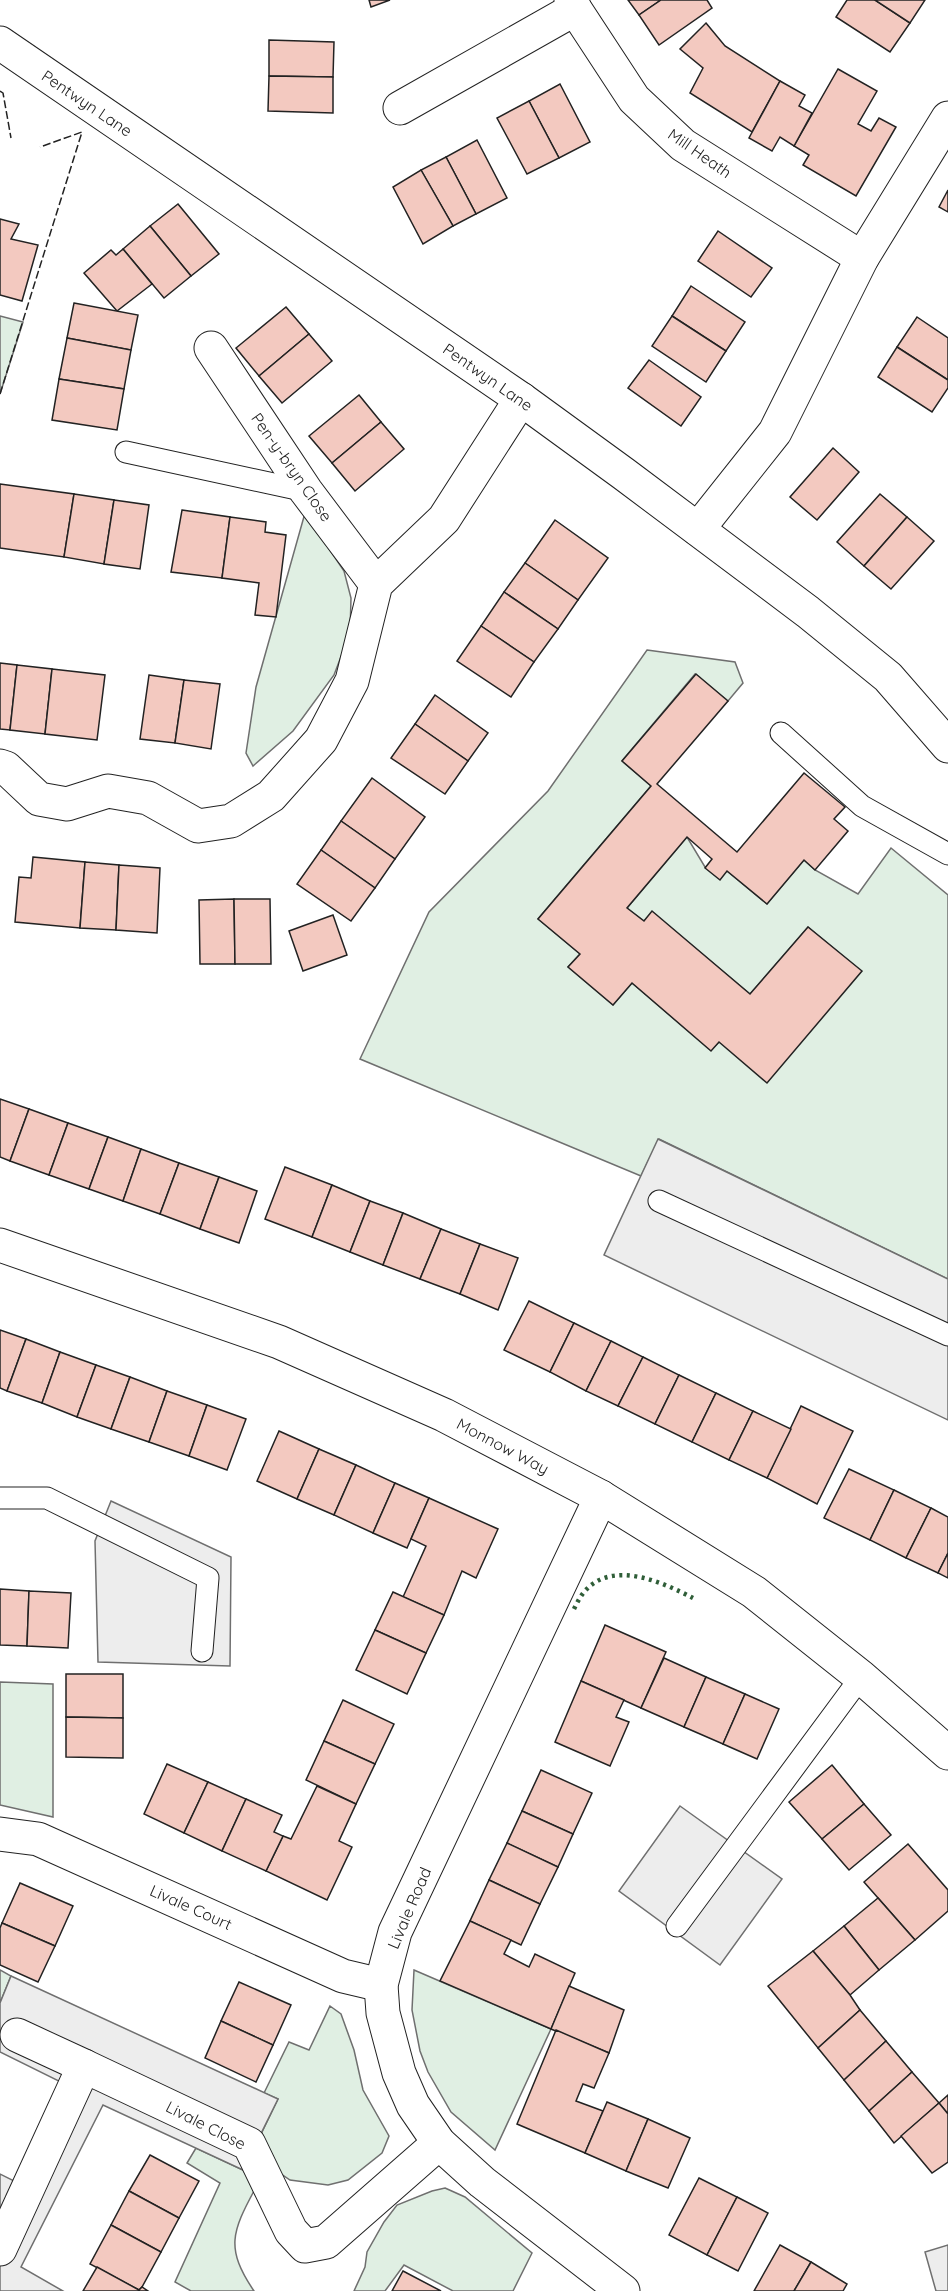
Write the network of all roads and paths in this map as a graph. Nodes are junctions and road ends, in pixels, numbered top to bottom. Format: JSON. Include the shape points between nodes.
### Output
{"nodes":[{"id":1,"x":573,"y":5,"type":"edge"},
{"id":2,"x":0,"y":43,"type":"edge"},
{"id":3,"x":400,"y":108,"type":"dead end"},
{"id":4,"x":948,"y":118,"type":"edge"},
{"id":5,"x":862,"y":258,"type":"junction"},
{"id":6,"x":211,"y":348,"type":"dead end"},
{"id":7,"x":521,"y":399,"type":"junction"},
{"id":8,"x":126,"y":452,"type":"dead end"},
{"id":9,"x":306,"y":491,"type":"junction"},
{"id":10,"x":698,"y":529,"type":"junction"},
{"id":11,"x":376,"y":584,"type":"junction"},
{"id":12,"x":781,"y":733,"type":"dead end"},
{"id":13,"x":948,"y":746,"type":"edge"},
{"id":14,"x":0,"y":766,"type":"edge"},
{"id":15,"x":948,"y":854,"type":"edge"},
{"id":16,"x":659,"y":1201,"type":"dead end"},
{"id":17,"x":0,"y":1245,"type":"edge"},
{"id":18,"x":948,"y":1335,"type":"edge"},
{"id":19,"x":0,"y":1497,"type":"edge"},
{"id":20,"x":601,"y":1497,"type":"junction"},
{"id":21,"x":202,"y":1651,"type":"dead end"},
{"id":22,"x":861,"y":1677,"type":"junction"},
{"id":23,"x":946,"y":1747,"type":"edge"},
{"id":24,"x":0,"y":1834,"type":"edge"},
{"id":25,"x":677,"y":1926,"type":"dead end"},
{"id":26,"x":381,"y":1985,"type":"junction"},
{"id":27,"x":17,"y":2035,"type":"dead end"},
{"id":28,"x":84,"y":2066,"type":"junction"},
{"id":29,"x":439,"y":2143,"type":"junction"},
{"id":30,"x":0,"y":2249,"type":"edge"},
{"id":31,"x":623,"y":2291,"type":"edge"}],
"edges":[{"from":1,"to":3,"type":"street","name":"Mill Heath"},
{"from":1,"to":5,"type":"street","name":"Mill Heath","via":[[634,99],[683,145]]},
{"from":2,"to":7,"type":"street","name":"Pentwyn Lane"},
{"from":4,"to":5,"type":"street"},
{"from":5,"to":10,"type":"street","via":[[775,432]]},
{"from":6,"to":9,"type":"street","name":"Pen-y-bryn Close"},
{"from":7,"to":10,"type":"street","name":"Pentwyn Lane"},
{"from":7,"to":11,"type":"street","via":[[444,519]]},
{"from":8,"to":9,"type":"lane"},
{"from":9,"to":11,"type":"street","name":"Pen-y-bryn Close"},
{"from":10,"to":13,"type":"street","name":"Pentwyn Lane","via":[[888,677]]},
{"from":11,"to":14,"type":"street","via":[[352,681],[321,740],[271,796],[231,821],[198,826],[148,798],[108,791],[67,804],[39,800]]},
{"from":12,"to":15,"type":"lane","via":[[861,806]]},
{"from":16,"to":18,"type":"lane"},
{"from":17,"to":20,"type":"street","name":"Monnow Way","via":[[279,1342],[444,1415]]},
{"from":19,"to":21,"type":"lane","via":[[47,1498],[208,1578]]},
{"from":20,"to":22,"type":"street","name":"Monnow Way","via":[[754,1592]]},
{"from":20,"to":26,"type":"street","name":"Livale Road","via":[[394,1932]]},
{"from":22,"to":23,"type":"street","name":"Monnow Way"},
{"from":22,"to":25,"type":"lane"},
{"from":24,"to":26,"type":"street","name":"Livale Court","via":[[38,1839],[343,1976]]},
{"from":26,"to":29,"type":"street","name":"Livale Road","via":[[383,2013],[399,2073],[413,2105]]},
{"from":27,"to":28,"type":"street"},
{"from":28,"to":29,"type":"street","name":"Livale Close","via":[[249,2144],[291,2231],[304,2246],[326,2242]]},
{"from":28,"to":30,"type":"street"},
{"from":29,"to":31,"type":"street","name":"Livale Road","via":[[482,2182]]}]}
